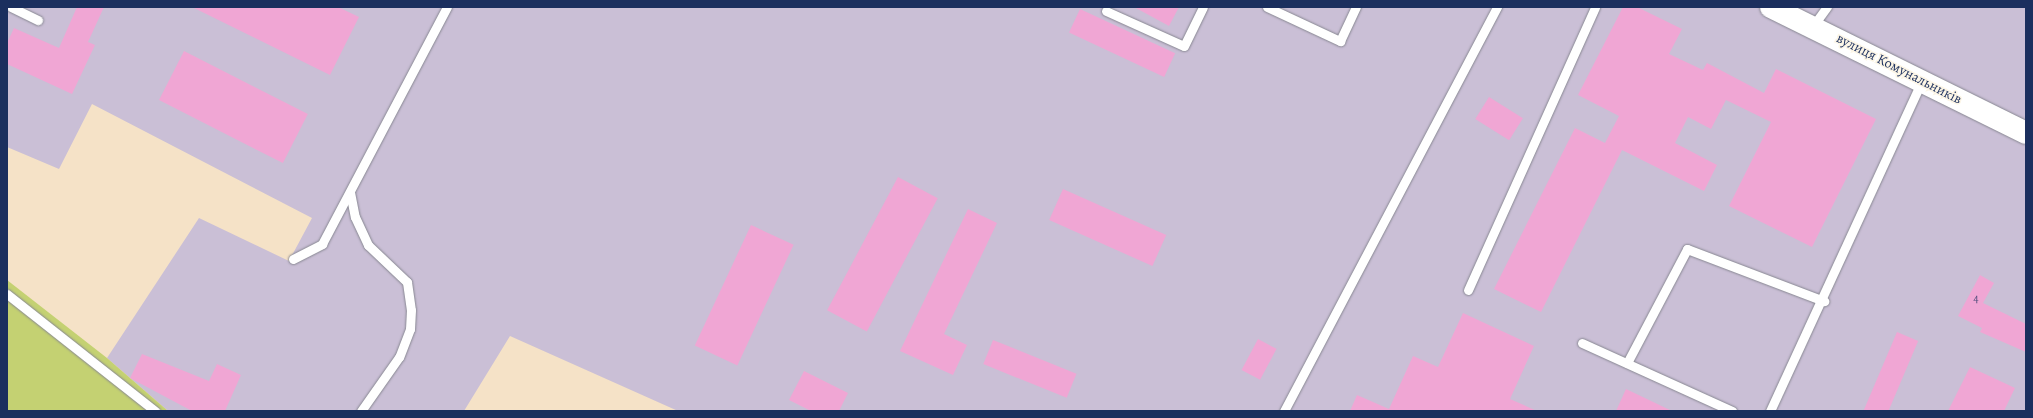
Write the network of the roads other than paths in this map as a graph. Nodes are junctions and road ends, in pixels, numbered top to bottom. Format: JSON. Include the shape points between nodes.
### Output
{"nodes":[{"id":1,"x":11,"y":7,"type":"edge"},
{"id":2,"x":448,"y":7,"type":"edge"},
{"id":3,"x":1203,"y":7,"type":"edge"},
{"id":4,"x":1267,"y":7,"type":"edge"},
{"id":5,"x":1356,"y":7,"type":"edge"},
{"id":6,"x":1497,"y":7,"type":"edge"},
{"id":7,"x":1595,"y":7,"type":"edge"},
{"id":8,"x":1771,"y":7,"type":"edge"},
{"id":9,"x":1827,"y":7,"type":"edge"},
{"id":10,"x":1106,"y":11,"type":"dead end"},
{"id":11,"x":38,"y":20,"type":"dead end"},
{"id":12,"x":1813,"y":26,"type":"junction"},
{"id":13,"x":1922,"y":82,"type":"junction"},
{"id":14,"x":2026,"y":133,"type":"edge"},
{"id":15,"x":350,"y":192,"type":"junction"},
{"id":16,"x":293,"y":259,"type":"dead end"},
{"id":17,"x":1468,"y":290,"type":"dead end"},
{"id":18,"x":7,"y":294,"type":"edge"},
{"id":19,"x":1824,"y":301,"type":"junction"},
{"id":20,"x":1582,"y":343,"type":"dead end"},
{"id":21,"x":1627,"y":363,"type":"junction"},
{"id":22,"x":155,"y":411,"type":"edge"},
{"id":23,"x":361,"y":411,"type":"edge"},
{"id":24,"x":1284,"y":411,"type":"edge"},
{"id":25,"x":1732,"y":411,"type":"edge"},
{"id":26,"x":1770,"y":411,"type":"edge"}],
"edges":[{"from":1,"to":11,"type":"lane"},
{"from":2,"to":15,"type":"lane"},
{"from":3,"to":10,"type":"lane","via":[[1184,46]]},
{"from":4,"to":5,"type":"lane","via":[[1340,40]]},
{"from":6,"to":24,"type":"lane"},
{"from":7,"to":17,"type":"lane"},
{"from":8,"to":12,"type":"street","name":"вулиця Комунальників"},
{"from":9,"to":12,"type":"lane"},
{"from":12,"to":13,"type":"street","name":"вулиця Комунальників"},
{"from":13,"to":14,"type":"street","name":"вулиця Комунальників"},
{"from":13,"to":19,"type":"lane"},
{"from":15,"to":16,"type":"lane","via":[[322,244]]},
{"from":15,"to":23,"type":"lane","via":[[355,217],[368,245],[407,282],[411,310],[410,329],[399,357]]},
{"from":18,"to":22,"type":"lane"},
{"from":19,"to":21,"type":"lane","via":[[1687,249]]},
{"from":19,"to":26,"type":"lane"},
{"from":20,"to":21,"type":"lane"},
{"from":21,"to":25,"type":"lane"}]}
